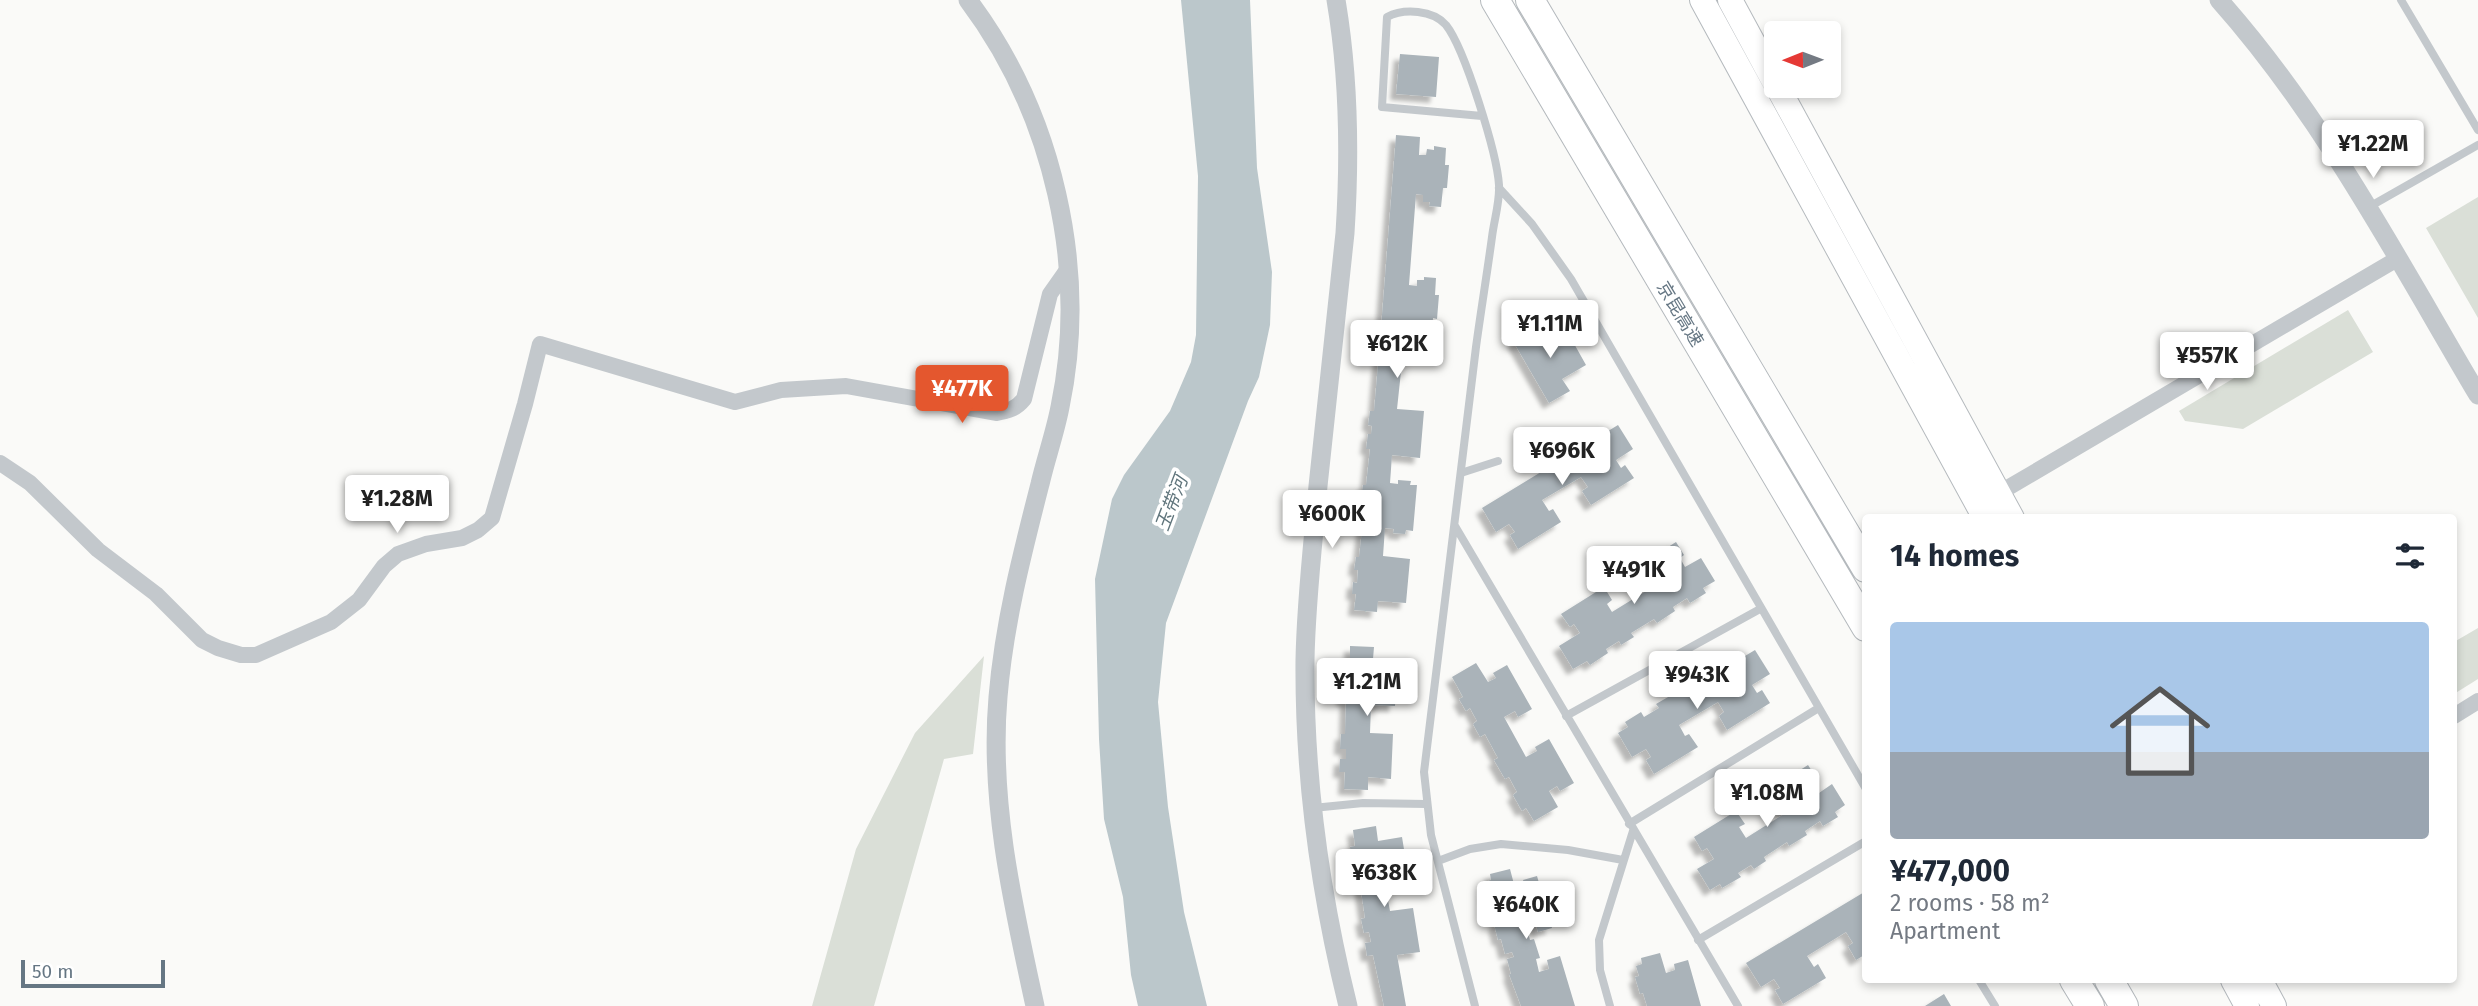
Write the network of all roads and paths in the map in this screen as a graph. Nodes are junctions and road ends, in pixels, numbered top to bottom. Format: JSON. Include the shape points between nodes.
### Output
{"nodes":[{"id":1,"x":968,"y":0,"type":"edge"},
{"id":2,"x":1336,"y":0,"type":"edge"},
{"id":3,"x":1495,"y":0,"type":"edge"},
{"id":4,"x":1530,"y":0,"type":"edge"},
{"id":5,"x":1702,"y":0,"type":"edge"},
{"id":6,"x":1730,"y":0,"type":"edge"},
{"id":7,"x":2219,"y":0,"type":"edge"},
{"id":8,"x":2401,"y":0,"type":"edge"},
{"id":9,"x":1764,"y":61,"type":"edge"},
{"id":10,"x":1784,"y":98,"type":"edge"},
{"id":11,"x":1482,"y":116,"type":"junction"},
{"id":12,"x":2478,"y":130,"type":"edge"},
{"id":13,"x":2478,"y":145,"type":"edge"},
{"id":14,"x":1499,"y":188,"type":"junction"},
{"id":15,"x":2367,"y":209,"type":"junction"},
{"id":16,"x":2396,"y":259,"type":"junction"},
{"id":17,"x":1069,"y":267,"type":"junction"},
{"id":18,"x":2478,"y":395,"type":"edge"},
{"id":19,"x":1498,"y":461,"type":"dead end"},
{"id":20,"x":0,"y":463,"type":"edge"},
{"id":21,"x":1461,"y":473,"type":"junction"},
{"id":22,"x":1999,"y":493,"type":"junction"},
{"id":23,"x":1983,"y":514,"type":"edge"},
{"id":24,"x":2010,"y":514,"type":"edge"},
{"id":25,"x":1454,"y":525,"type":"junction"},
{"id":26,"x":1862,"y":561,"type":"edge"},
{"id":27,"x":1760,"y":609,"type":"junction"},
{"id":28,"x":1862,"y":620,"type":"edge"},
{"id":29,"x":2478,"y":701,"type":"edge"},
{"id":30,"x":1818,"y":709,"type":"junction"},
{"id":31,"x":2457,"y":714,"type":"edge"},
{"id":32,"x":1566,"y":716,"type":"junction"},
{"id":33,"x":1862,"y":782,"type":"edge"},
{"id":34,"x":1426,"y":804,"type":"junction"},
{"id":35,"x":1312,"y":808,"type":"junction"},
{"id":36,"x":1631,"y":827,"type":"junction"},
{"id":37,"x":1862,"y":843,"type":"edge"},
{"id":38,"x":1623,"y":860,"type":"junction"},
{"id":39,"x":1438,"y":861,"type":"junction"},
{"id":40,"x":1698,"y":940,"type":"junction"},
{"id":41,"x":1981,"y":983,"type":"edge"},
{"id":42,"x":2076,"y":983,"type":"edge"},
{"id":43,"x":2111,"y":983,"type":"edge"},
{"id":44,"x":2235,"y":983,"type":"edge"},
{"id":45,"x":2262,"y":983,"type":"edge"},
{"id":46,"x":1035,"y":1006,"type":"edge"},
{"id":47,"x":1348,"y":1006,"type":"edge"},
{"id":48,"x":1475,"y":1006,"type":"edge"},
{"id":49,"x":1610,"y":1006,"type":"edge"},
{"id":50,"x":1738,"y":1006,"type":"edge"},
{"id":51,"x":1995,"y":1006,"type":"edge"},
{"id":52,"x":2090,"y":1006,"type":"edge"},
{"id":53,"x":2124,"y":1006,"type":"edge"},
{"id":54,"x":2247,"y":1006,"type":"edge"},
{"id":55,"x":2274,"y":1006,"type":"edge"}],
"edges":[{"from":1,"to":17,"type":"street","via":[[999,46],[1037,128]]},
{"from":2,"to":35,"type":"street","via":[[1349,141],[1345,233],[1306,622]]},
{"from":3,"to":28,"type":"highway","name":"京昆高速"},
{"from":4,"to":26,"type":"highway","name":"京昆高速"},
{"from":5,"to":23,"type":"main road"},
{"from":6,"to":9,"type":"main road"},
{"from":7,"to":15,"type":"street","via":[[2286,81]]},
{"from":8,"to":12,"type":"lane"},
{"from":10,"to":22,"type":"main road"},
{"from":11,"to":11,"type":"lane","via":[[1446,25],[1431,16],[1406,11],[1387,17],[1382,107]]},
{"from":11,"to":14,"type":"lane","via":[[1494,150]]},
{"from":13,"to":15,"type":"lane"},
{"from":14,"to":21,"type":"lane"},
{"from":14,"to":27,"type":"lane","via":[[1532,223],[1571,279]]},
{"from":15,"to":16,"type":"street"},
{"from":16,"to":18,"type":"street"},
{"from":16,"to":22,"type":"street"},
{"from":17,"to":20,"type":"street","via":[[1051,294],[1024,399],[1016,408],[996,413],[846,386],[780,390],[735,402],[540,344],[492,518],[462,538],[398,554],[346,612],[256,655],[229,652],[202,640],[156,594],[98,550],[30,483]]},
{"from":17,"to":46,"type":"street","via":[[1060,407],[1014,591],[998,700],[1002,835]]},
{"from":19,"to":21,"type":"lane"},
{"from":21,"to":25,"type":"lane"},
{"from":22,"to":24,"type":"main road"},
{"from":25,"to":32,"type":"lane"},
{"from":25,"to":34,"type":"lane","via":[[1424,772]]},
{"from":27,"to":30,"type":"lane"},
{"from":27,"to":32,"type":"lane"},
{"from":29,"to":31,"type":"street"},
{"from":30,"to":33,"type":"lane"},
{"from":30,"to":36,"type":"lane"},
{"from":32,"to":36,"type":"lane"},
{"from":34,"to":35,"type":"lane"},
{"from":34,"to":39,"type":"lane"},
{"from":35,"to":47,"type":"street"},
{"from":36,"to":38,"type":"lane"},
{"from":36,"to":40,"type":"lane"},
{"from":37,"to":40,"type":"lane"},
{"from":38,"to":39,"type":"lane","via":[[1501,844]]},
{"from":38,"to":49,"type":"lane","via":[[1600,940],[1600,970]]},
{"from":39,"to":48,"type":"lane"},
{"from":40,"to":50,"type":"lane"},
{"from":41,"to":51,"type":"lane"},
{"from":42,"to":52,"type":"highway"},
{"from":43,"to":53,"type":"highway"},
{"from":44,"to":54,"type":"main road"},
{"from":45,"to":55,"type":"main road"}]}
